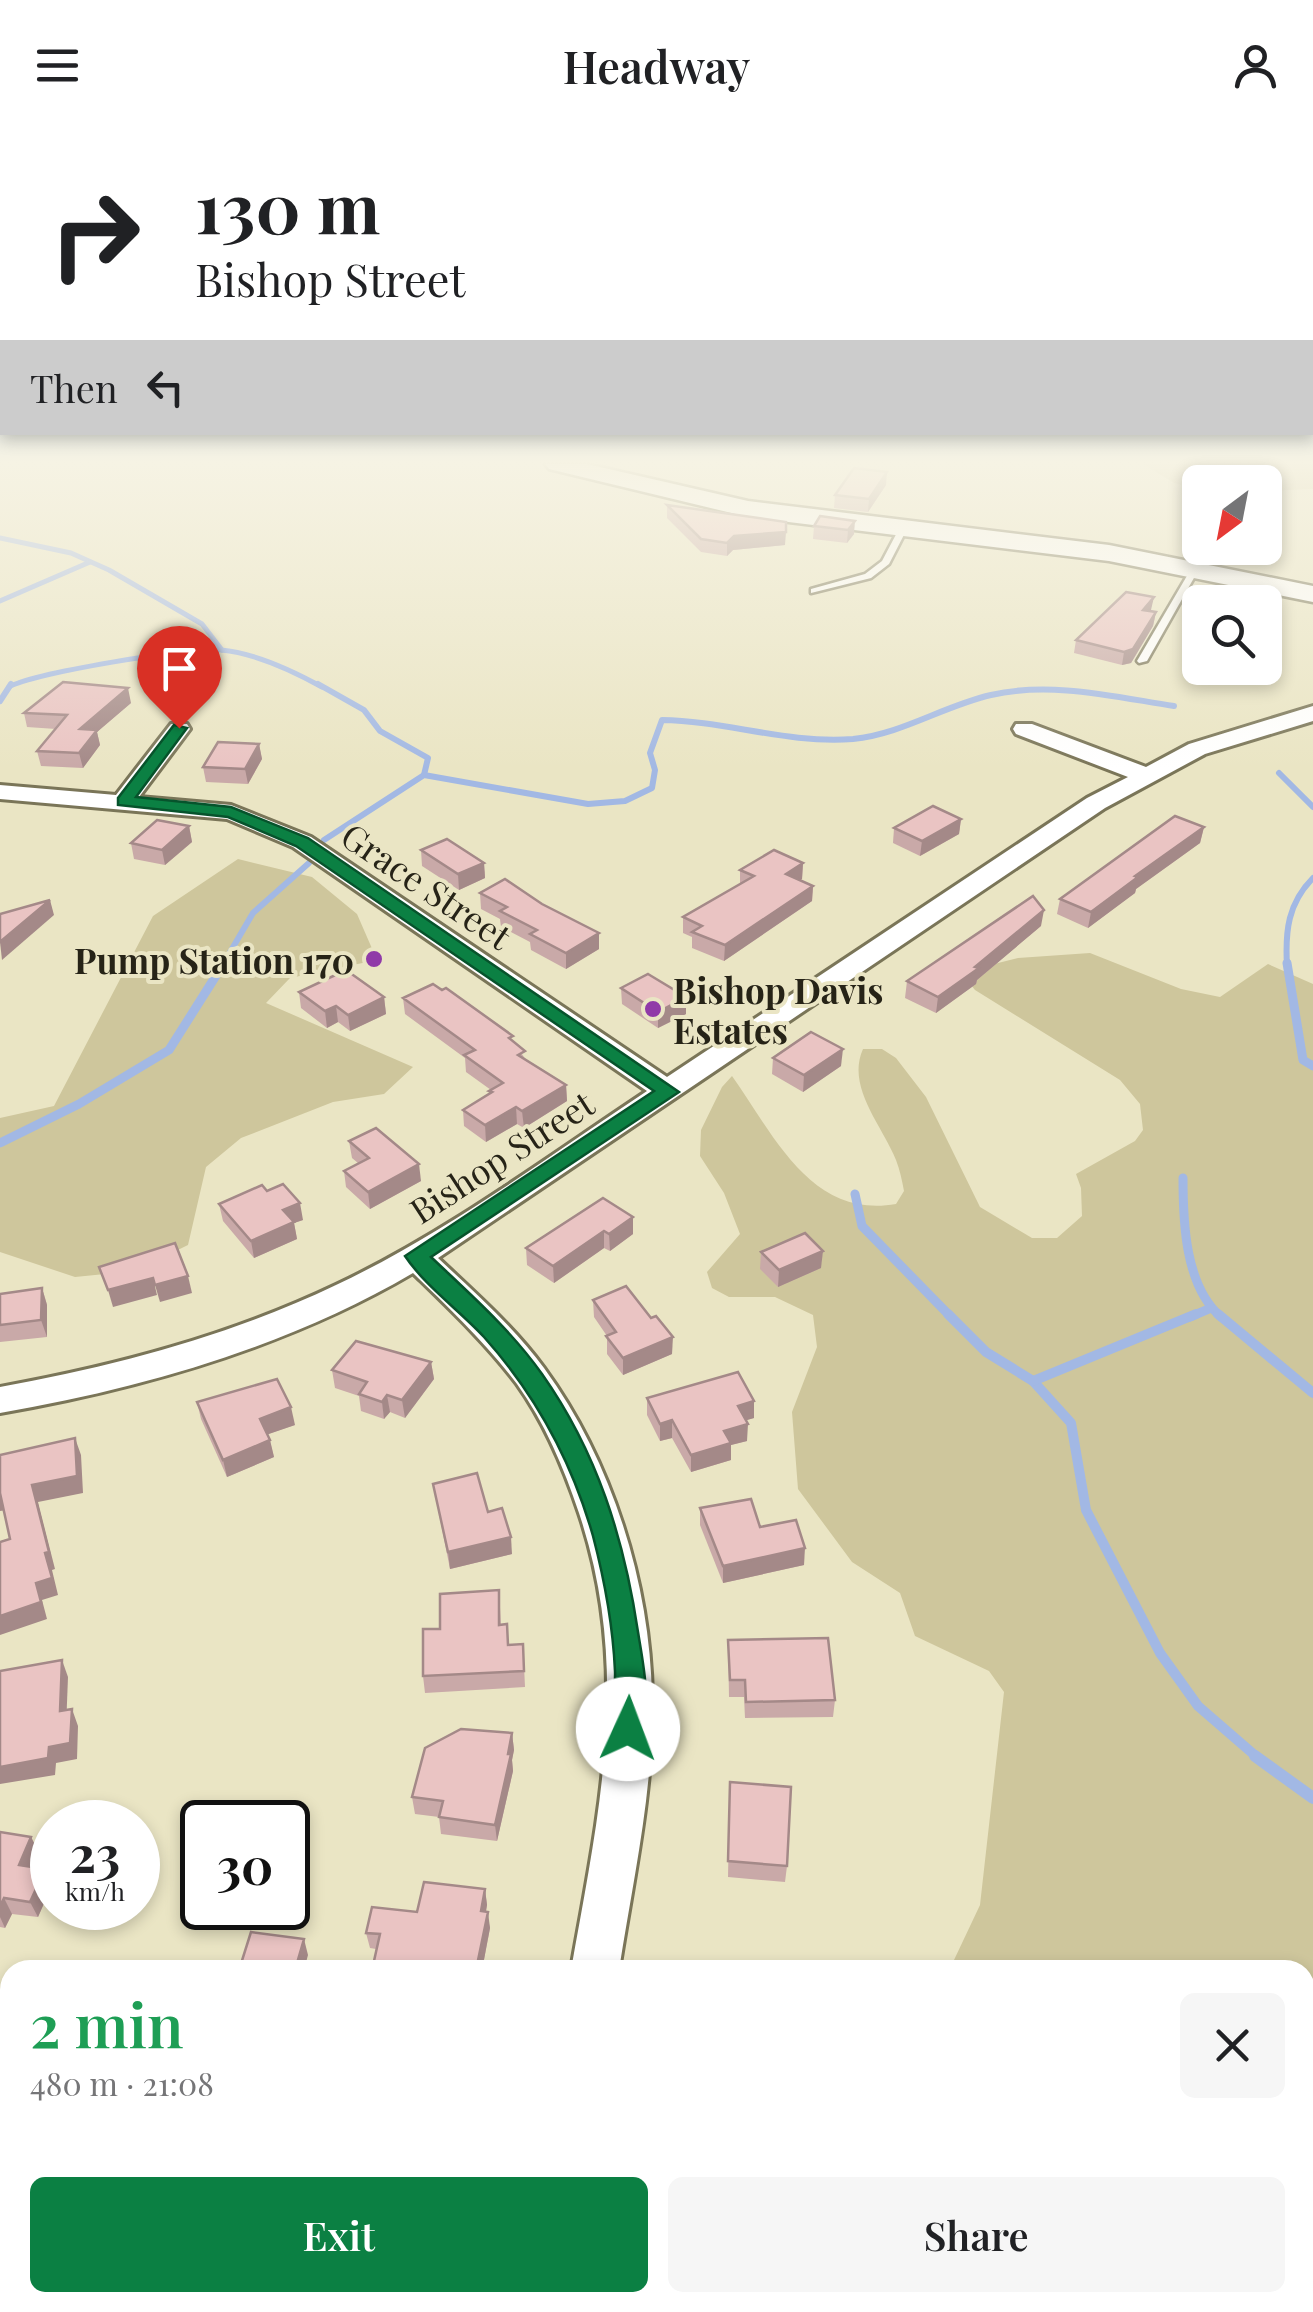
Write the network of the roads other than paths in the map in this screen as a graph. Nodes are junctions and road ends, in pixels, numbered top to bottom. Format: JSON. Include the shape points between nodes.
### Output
{"nodes":[{"id":1,"x":881,"y":566,"type":"edge"},
{"id":2,"x":1178,"y":566,"type":"edge"},
{"id":3,"x":1195,"y":569,"type":"junction"},
{"id":4,"x":814,"y":591,"type":"dead end"},
{"id":5,"x":1313,"y":594,"type":"edge"},
{"id":6,"x":1142,"y":662,"type":"dead end"},
{"id":7,"x":1313,"y":713,"type":"edge"},
{"id":8,"x":179,"y":728,"type":"dead end"},
{"id":9,"x":1024,"y":729,"type":"dead end"},
{"id":10,"x":1145,"y":775,"type":"junction"},
{"id":11,"x":0,"y":792,"type":"edge"},
{"id":12,"x":124,"y":801,"type":"junction"},
{"id":13,"x":669,"y":1092,"type":"junction"},
{"id":14,"x":416,"y":1256,"type":"junction"},
{"id":15,"x":0,"y":1400,"type":"edge"},
{"id":16,"x":597,"y":1960,"type":"edge"}],
"edges":[{"from":1,"to":4,"type":"lane"},
{"from":2,"to":3,"type":"street"},
{"from":3,"to":5,"type":"street"},
{"from":3,"to":6,"type":"lane"},
{"from":7,"to":10,"type":"street","name":"Bishop Street","via":[[1197,748]]},
{"from":8,"to":12,"type":"street"},
{"from":9,"to":10,"type":"street"},
{"from":10,"to":13,"type":"street","name":"Bishop Street"},
{"from":11,"to":12,"type":"street","name":"Grace Street"},
{"from":12,"to":13,"type":"street","name":"Grace Street","via":[[231,812],[302,842]]},
{"from":13,"to":14,"type":"street","name":"Bishop Street"},
{"from":14,"to":15,"type":"street","name":"Bishop Street","via":[[332,1302],[178,1359]]},
{"from":14,"to":16,"type":"street","via":[[533,1380],[580,1460],[606,1536],[631,1700]]}]}
